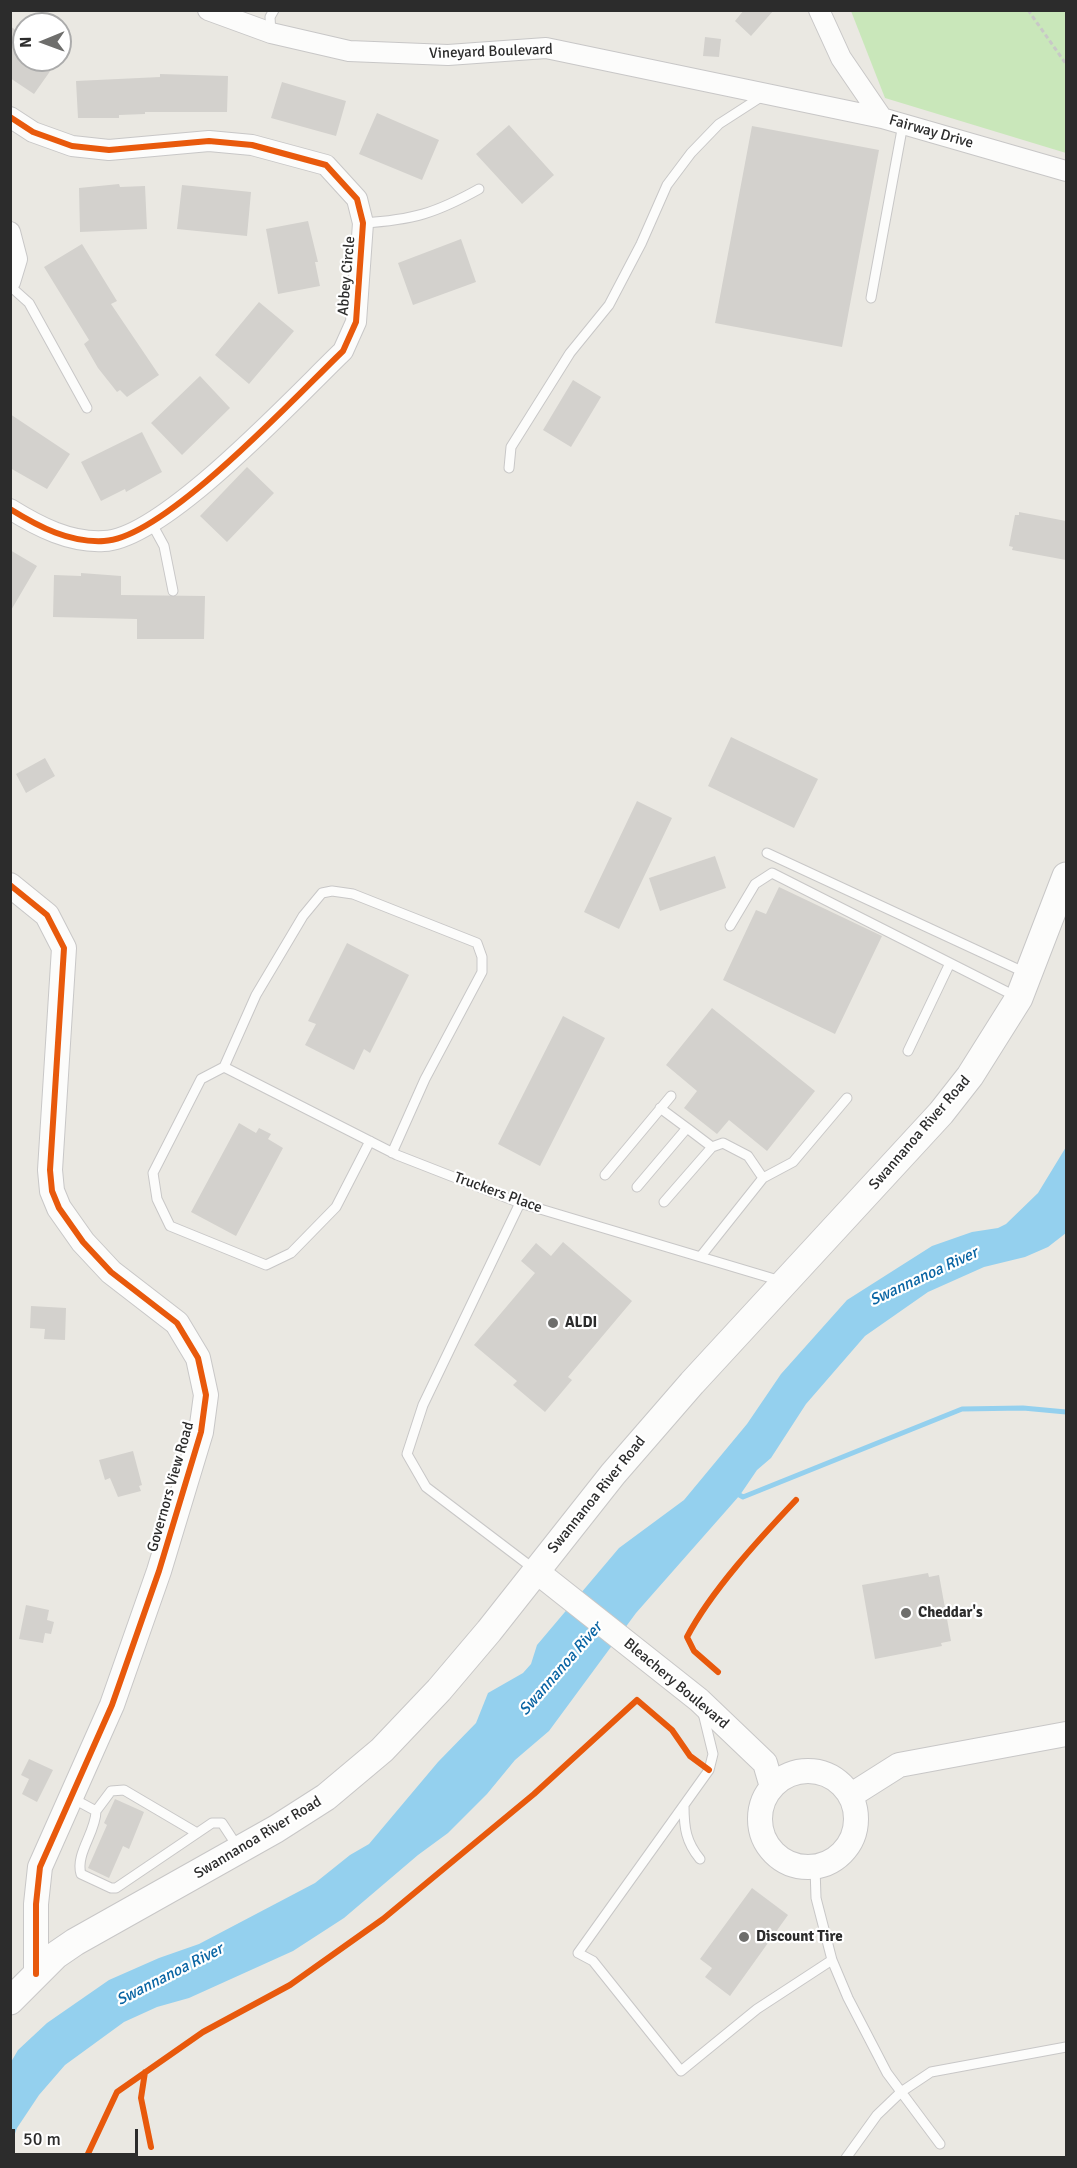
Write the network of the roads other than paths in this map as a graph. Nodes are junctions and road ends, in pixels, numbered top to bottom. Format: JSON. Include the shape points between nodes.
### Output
{"nodes":[{"id":1,"x":208,"y":10,"type":"edge"},
{"id":2,"x":274,"y":10,"type":"edge"},
{"id":3,"x":819,"y":10,"type":"edge"},
{"id":4,"x":272,"y":33,"type":"junction"},
{"id":5,"x":766,"y":94,"type":"junction"},
{"id":6,"x":10,"y":117,"type":"edge"},
{"id":7,"x":882,"y":118,"type":"junction"},
{"id":8,"x":903,"y":124,"type":"junction"},
{"id":9,"x":1066,"y":171,"type":"edge"},
{"id":10,"x":479,"y":189,"type":"dead end"},
{"id":11,"x":363,"y":223,"type":"junction"},
{"id":12,"x":10,"y":232,"type":"edge"},
{"id":13,"x":10,"y":284,"type":"edge"},
{"id":14,"x":871,"y":298,"type":"dead end"},
{"id":15,"x":87,"y":408,"type":"dead end"},
{"id":16,"x":509,"y":468,"type":"dead end"},
{"id":17,"x":10,"y":509,"type":"edge"},
{"id":18,"x":152,"y":524,"type":"junction"},
{"id":19,"x":174,"y":591,"type":"dead end"},
{"id":20,"x":767,"y":853,"type":"dead end"},
{"id":21,"x":1066,"y":876,"type":"edge"},
{"id":22,"x":10,"y":885,"type":"edge"},
{"id":23,"x":730,"y":926,"type":"dead end"},
{"id":24,"x":950,"y":963,"type":"junction"},
{"id":25,"x":1024,"y":986,"type":"junction"},
{"id":26,"x":908,"y":1051,"type":"dead end"},
{"id":27,"x":224,"y":1067,"type":"junction"},
{"id":28,"x":671,"y":1096,"type":"dead end"},
{"id":29,"x":848,"y":1098,"type":"dead end"},
{"id":30,"x":660,"y":1108,"type":"junction"},
{"id":31,"x":687,"y":1128,"type":"junction"},
{"id":32,"x":370,"y":1141,"type":"junction"},
{"id":33,"x":712,"y":1147,"type":"junction"},
{"id":34,"x":392,"y":1153,"type":"junction"},
{"id":35,"x":605,"y":1175,"type":"dead end"},
{"id":36,"x":763,"y":1178,"type":"junction"},
{"id":37,"x":637,"y":1187,"type":"dead end"},
{"id":38,"x":664,"y":1202,"type":"dead end"},
{"id":39,"x":520,"y":1203,"type":"junction"},
{"id":40,"x":700,"y":1256,"type":"junction"},
{"id":41,"x":787,"y":1282,"type":"junction"},
{"id":42,"x":536,"y":1571,"type":"junction"},
{"id":43,"x":699,"y":1700,"type":"junction"},
{"id":44,"x":1066,"y":1734,"type":"edge"},
{"id":45,"x":772,"y":1787,"type":"junction"},
{"id":46,"x":69,"y":1796,"type":"junction"},
{"id":47,"x":850,"y":1796,"type":"junction"},
{"id":48,"x":684,"y":1806,"type":"junction"},
{"id":49,"x":96,"y":1811,"type":"junction"},
{"id":50,"x":197,"y":1833,"type":"junction"},
{"id":51,"x":240,"y":1850,"type":"junction"},
{"id":52,"x":700,"y":1859,"type":"dead end"},
{"id":53,"x":815,"y":1867,"type":"junction"},
{"id":54,"x":832,"y":1960,"type":"junction"},
{"id":55,"x":36,"y":1974,"type":"junction"},
{"id":56,"x":10,"y":2001,"type":"edge"},
{"id":57,"x":1066,"y":2047,"type":"edge"},
{"id":58,"x":901,"y":2092,"type":"junction"},
{"id":59,"x":940,"y":2144,"type":"dead end"},
{"id":60,"x":846,"y":2157,"type":"edge"}],
"edges":[{"from":1,"to":4,"type":"street","name":"Vineyard Boulevard"},
{"from":2,"to":4,"type":"lane","via":[[270,17]]},
{"from":3,"to":7,"type":"street","name":"Fairway Drive","via":[[841,58]]},
{"from":4,"to":5,"type":"street","name":"Vineyard Boulevard","via":[[349,51],[448,55],[546,48]]},
{"from":5,"to":7,"type":"street","name":"Vineyard Boulevard"},
{"from":5,"to":16,"type":"lane","via":[[719,124],[667,185],[609,305],[570,353],[511,447]]},
{"from":6,"to":11,"type":"street","name":"Abbey Circle","via":[[33,132],[72,146],[109,150],[209,141],[252,145],[326,165],[357,199]]},
{"from":7,"to":8,"type":"street","name":"Fairway Drive"},
{"from":8,"to":9,"type":"street","name":"Fairway Drive"},
{"from":8,"to":14,"type":"lane"},
{"from":10,"to":11,"type":"lane","via":[[433,212],[404,221]]},
{"from":11,"to":18,"type":"street","name":"Abbey Circle","via":[[356,322],[343,351],[200,488]]},
{"from":12,"to":13,"type":"street","via":[[17,259]]},
{"from":13,"to":15,"type":"lane","via":[[29,303]]},
{"from":17,"to":18,"type":"street","name":"Abbey Circle","via":[[40,528],[105,542]]},
{"from":18,"to":19,"type":"lane","via":[[164,546]]},
{"from":20,"to":25,"type":"lane"},
{"from":21,"to":25,"type":"main road","name":"Swannanoa River Road"},
{"from":22,"to":46,"type":"street","name":"Governors View Road","via":[[46,915],[64,948],[50,1170],[52,1191],[77,1234],[104,1264],[177,1323],[198,1358],[206,1395],[201,1432],[159,1571],[112,1705]]},
{"from":23,"to":24,"type":"lane","via":[[755,884],[772,873]]},
{"from":24,"to":25,"type":"lane"},
{"from":24,"to":26,"type":"lane"},
{"from":25,"to":41,"type":"main road","name":"Swannanoa River Road","via":[[970,1076],[941,1113]]},
{"from":27,"to":32,"type":"lane","name":"Truckers Place"},
{"from":27,"to":32,"type":"lane","via":[[201,1079],[153,1173],[157,1199],[170,1226],[266,1265],[291,1253],[336,1207]]},
{"from":27,"to":34,"type":"lane","via":[[256,995],[303,916],[322,893],[353,894],[477,944],[482,972],[425,1078]]},
{"from":28,"to":30,"type":"lane"},
{"from":29,"to":36,"type":"lane","via":[[793,1162]]},
{"from":30,"to":31,"type":"lane"},
{"from":30,"to":35,"type":"lane"},
{"from":31,"to":33,"type":"lane"},
{"from":31,"to":37,"type":"lane"},
{"from":32,"to":34,"type":"lane","name":"Truckers Place"},
{"from":33,"to":36,"type":"lane","via":[[723,1143],[748,1156]]},
{"from":33,"to":38,"type":"lane"},
{"from":34,"to":39,"type":"lane","name":"Truckers Place"},
{"from":36,"to":40,"type":"lane"},
{"from":39,"to":40,"type":"lane","name":"Truckers Place"},
{"from":39,"to":42,"type":"lane","via":[[423,1405],[407,1454],[426,1487]]},
{"from":40,"to":41,"type":"lane","name":"Truckers Place"},
{"from":41,"to":42,"type":"main road","name":"Swannanoa River Road","via":[[692,1383]]},
{"from":42,"to":43,"type":"street","name":"Bleachery Boulevard"},
{"from":42,"to":51,"type":"main road","name":"Swannanoa River Road","via":[[439,1690],[382,1750],[326,1797]]},
{"from":43,"to":45,"type":"street","name":"Bleachery Boulevard","via":[[765,1763]]},
{"from":43,"to":48,"type":"lane","via":[[713,1754],[709,1770]]},
{"from":44,"to":47,"type":"street","via":[[899,1765]]},
{"from":45,"to":47,"type":"street","via":[[784,1777],[813,1771],[828,1775]]},
{"from":45,"to":53,"type":"street","via":[[760,1817],[766,1841],[783,1860]]},
{"from":46,"to":49,"type":"lane"},
{"from":46,"to":55,"type":"street","name":"Governors View Road","via":[[40,1867]]},
{"from":47,"to":53,"type":"street","via":[[856,1826],[851,1840],[830,1862]]},
{"from":48,"to":52,"type":"lane","via":[[686,1838]]},
{"from":48,"to":54,"type":"lane","via":[[578,1953],[593,1961],[681,2071],[757,2009]]},
{"from":49,"to":50,"type":"lane","via":[[111,1791],[124,1790]]},
{"from":49,"to":50,"type":"lane","via":[[96,1821],[78,1865],[81,1874],[116,1888]]},
{"from":50,"to":51,"type":"lane","via":[[212,1823],[222,1823]]},
{"from":51,"to":55,"type":"main road","name":"Swannanoa River Road","via":[[75,1942]]},
{"from":53,"to":54,"type":"lane","via":[[816,1898]]},
{"from":54,"to":58,"type":"lane","via":[[886,2073]]},
{"from":55,"to":56,"type":"main road","name":"Swannanoa River Road"},
{"from":57,"to":58,"type":"lane","via":[[931,2072]]},
{"from":58,"to":59,"type":"lane"},
{"from":58,"to":60,"type":"lane","via":[[877,2115]]}]}
